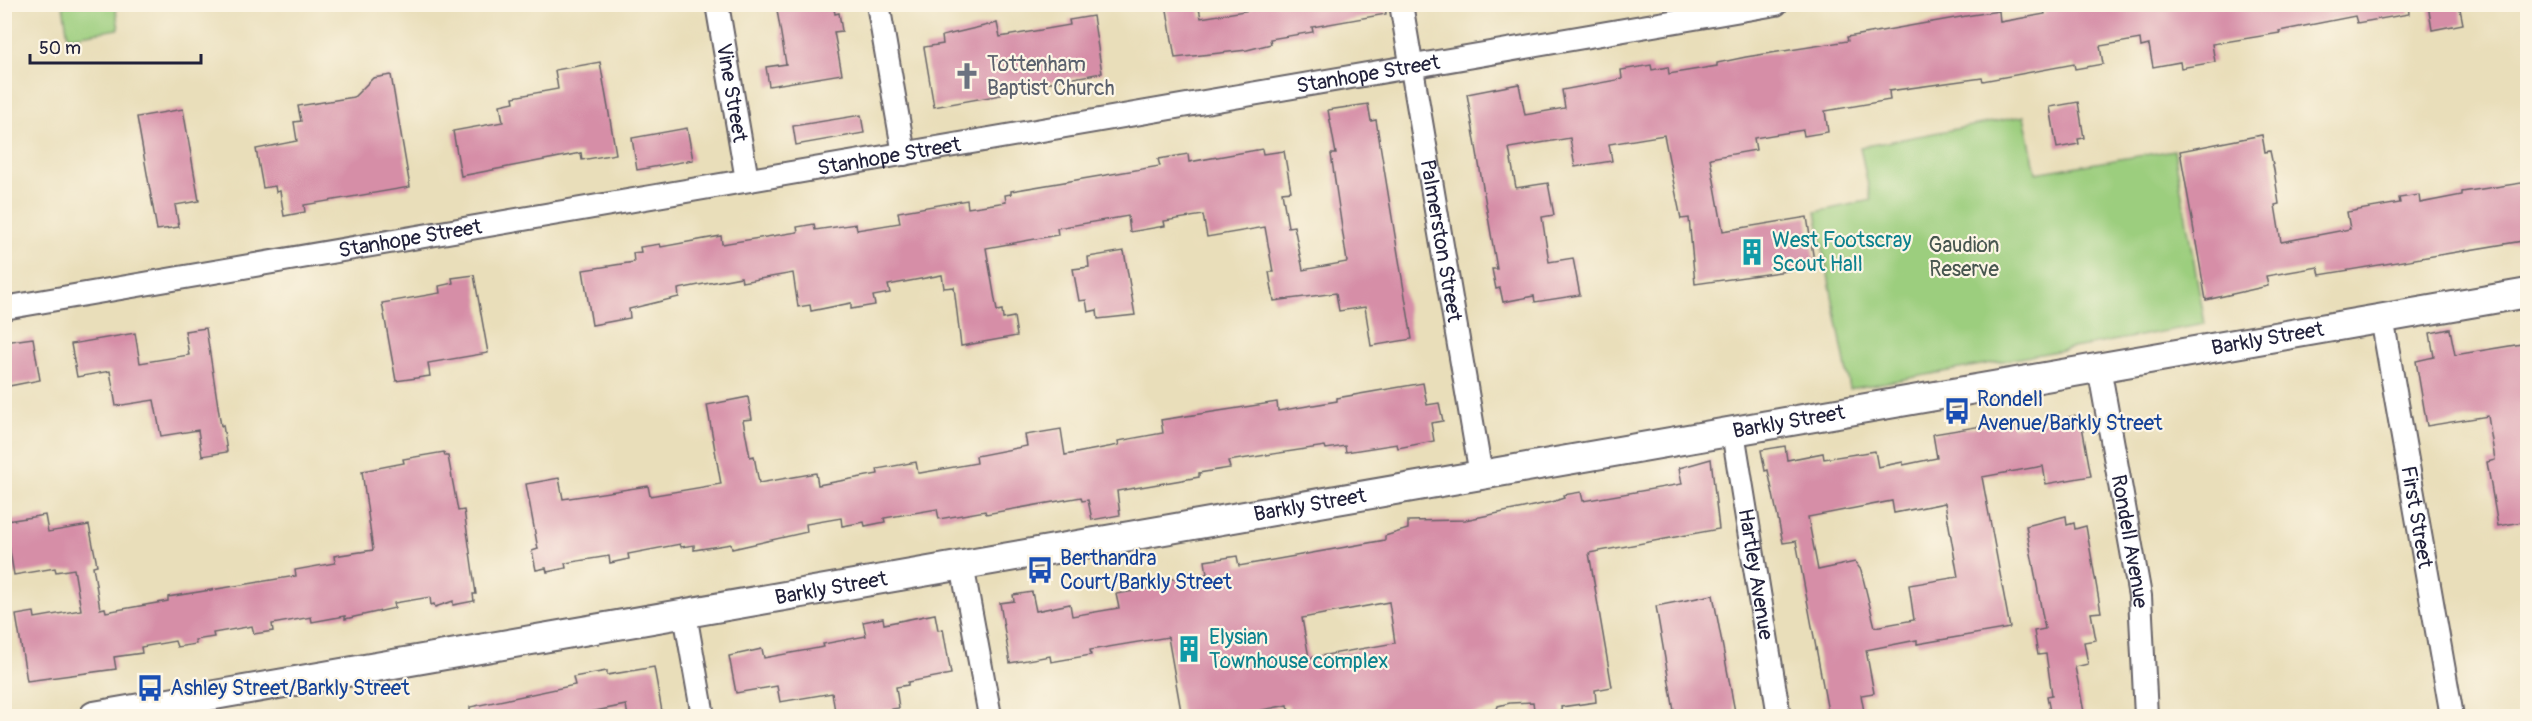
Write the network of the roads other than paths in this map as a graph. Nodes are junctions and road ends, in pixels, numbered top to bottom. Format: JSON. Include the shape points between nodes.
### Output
{"nodes":[{"id":1,"x":717,"y":4,"type":"edge"},
{"id":2,"x":878,"y":4,"type":"edge"},
{"id":3,"x":1401,"y":4,"type":"edge"},
{"id":4,"x":1776,"y":4,"type":"edge"},
{"id":5,"x":1412,"y":68,"type":"junction"},
{"id":6,"x":904,"y":153,"type":"junction"},
{"id":7,"x":747,"y":180,"type":"junction"},
{"id":8,"x":2528,"y":293,"type":"edge"},
{"id":9,"x":4,"y":308,"type":"edge"},
{"id":10,"x":2382,"y":318,"type":"junction"},
{"id":11,"x":2099,"y":367,"type":"junction"},
{"id":12,"x":1733,"y":432,"type":"junction"},
{"id":13,"x":1482,"y":475,"type":"junction"},
{"id":14,"x":962,"y":565,"type":"junction"},
{"id":15,"x":685,"y":614,"type":"junction"},
{"id":16,"x":94,"y":717,"type":"edge"},
{"id":17,"x":703,"y":717,"type":"edge"},
{"id":18,"x":990,"y":717,"type":"edge"},
{"id":19,"x":1779,"y":717,"type":"edge"},
{"id":20,"x":2146,"y":717,"type":"edge"},
{"id":21,"x":2452,"y":717,"type":"edge"}],
"edges":[{"from":1,"to":7,"type":"street","name":"Vine Street"},
{"from":2,"to":6,"type":"street"},
{"from":3,"to":5,"type":"street","name":"Palmerston Street"},
{"from":4,"to":5,"type":"street","name":"Stanhope Street"},
{"from":5,"to":6,"type":"street","name":"Stanhope Street"},
{"from":5,"to":13,"type":"street","name":"Palmerston Street"},
{"from":6,"to":7,"type":"street","name":"Stanhope Street"},
{"from":7,"to":9,"type":"street","name":"Stanhope Street"},
{"from":8,"to":10,"type":"street","name":"Barkly Street"},
{"from":10,"to":11,"type":"street","name":"Barkly Street"},
{"from":10,"to":21,"type":"street","name":"First Street"},
{"from":11,"to":12,"type":"street","name":"Barkly Street"},
{"from":11,"to":20,"type":"street","name":"Rondell Avenue","via":[[2140,596]]},
{"from":12,"to":13,"type":"street","name":"Barkly Street"},
{"from":12,"to":19,"type":"street","name":"Hartley Avenue"},
{"from":13,"to":14,"type":"street","name":"Barkly Street"},
{"from":14,"to":15,"type":"street","name":"Barkly Street"},
{"from":14,"to":18,"type":"street"},
{"from":15,"to":16,"type":"street","name":"Barkly Street"},
{"from":15,"to":17,"type":"street"}]}
